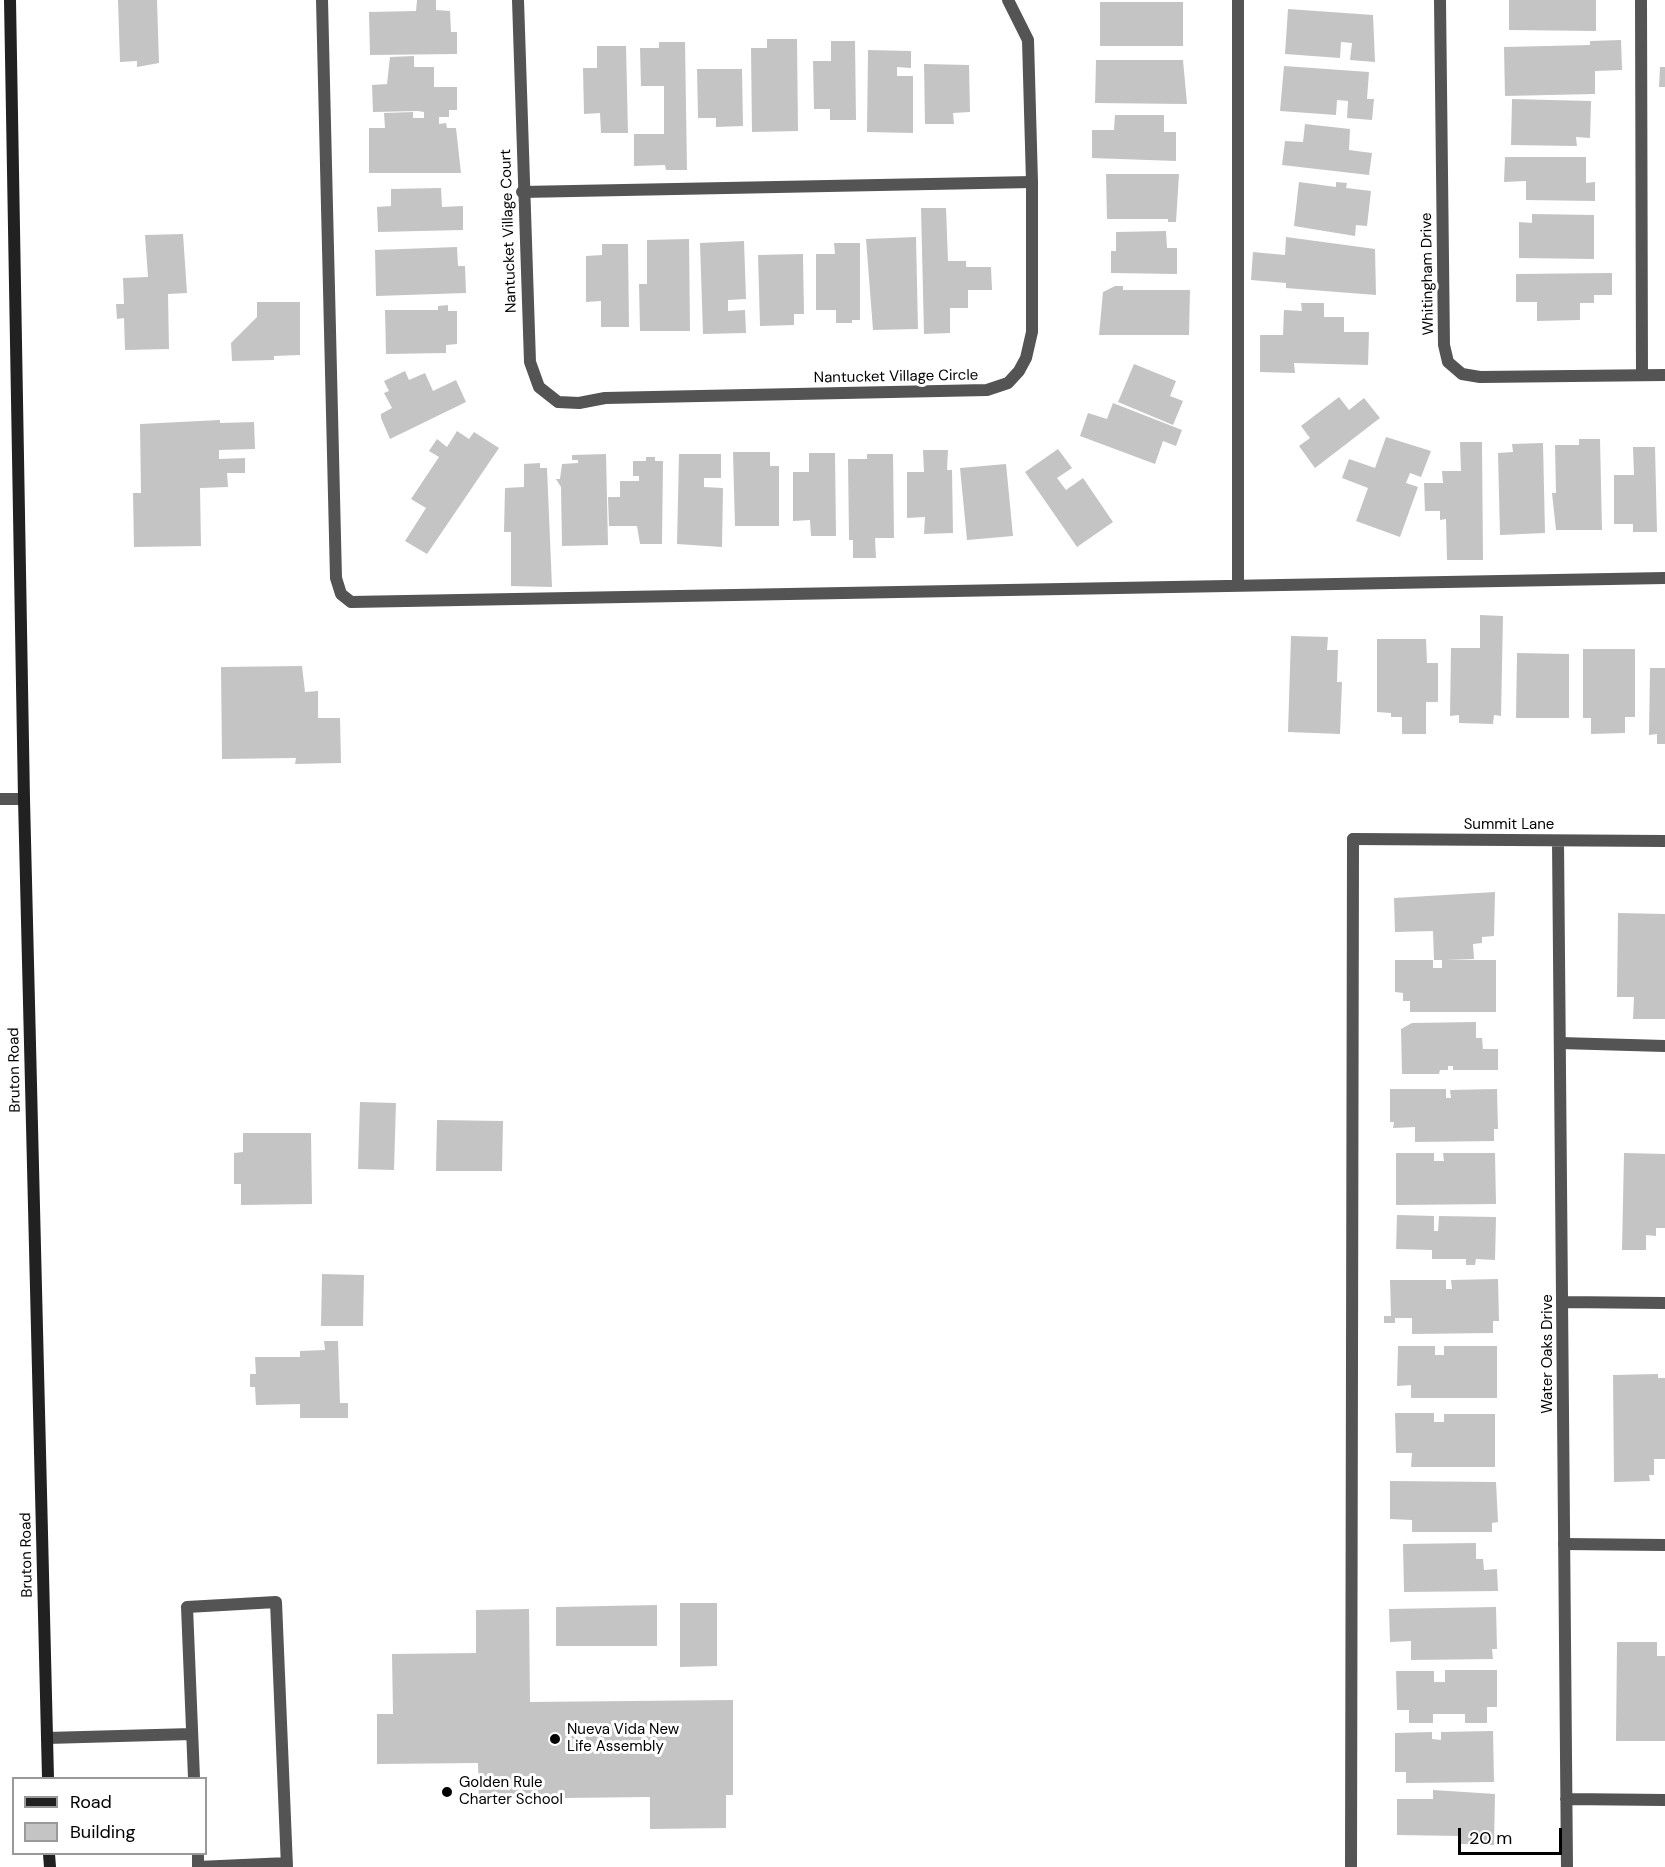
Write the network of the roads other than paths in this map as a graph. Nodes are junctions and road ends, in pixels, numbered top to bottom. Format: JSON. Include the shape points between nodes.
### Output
{"nodes":[{"id":1,"x":10,"y":0,"type":"edge"},
{"id":2,"x":322,"y":0,"type":"edge"},
{"id":3,"x":518,"y":0,"type":"edge"},
{"id":4,"x":1008,"y":0,"type":"edge"},
{"id":5,"x":1238,"y":0,"type":"edge"},
{"id":6,"x":1440,"y":0,"type":"edge"},
{"id":7,"x":1641,"y":0,"type":"edge"},
{"id":8,"x":1032,"y":182,"type":"junction"},
{"id":9,"x":522,"y":192,"type":"junction"},
{"id":10,"x":1642,"y":375,"type":"junction"},
{"id":11,"x":1665,"y":375,"type":"edge"},
{"id":12,"x":605,"y":398,"type":"joint"},
{"id":13,"x":1665,"y":578,"type":"edge"},
{"id":14,"x":1238,"y":585,"type":"junction"},
{"id":15,"x":0,"y":799,"type":"edge"},
{"id":16,"x":24,"y":799,"type":"junction"},
{"id":17,"x":1558,"y":841,"type":"junction"},
{"id":18,"x":1665,"y":841,"type":"edge"},
{"id":19,"x":1560,"y":1043,"type":"junction"},
{"id":20,"x":1665,"y":1046,"type":"edge"},
{"id":21,"x":1562,"y":1302,"type":"junction"},
{"id":22,"x":1665,"y":1303,"type":"edge"},
{"id":23,"x":1564,"y":1544,"type":"junction"},
{"id":24,"x":1665,"y":1545,"type":"edge"},
{"id":25,"x":192,"y":1734,"type":"junction"},
{"id":26,"x":47,"y":1738,"type":"junction"},
{"id":27,"x":48,"y":1777,"type":"edge"},
{"id":28,"x":194,"y":1777,"type":"edge"},
{"id":29,"x":1566,"y":1800,"type":"junction"},
{"id":30,"x":1665,"y":1800,"type":"edge"},
{"id":31,"x":198,"y":1855,"type":"edge"},
{"id":32,"x":287,"y":1865,"type":"edge"},
{"id":33,"x":1351,"y":1867,"type":"edge"},
{"id":34,"x":1567,"y":1867,"type":"edge"}],
"edges":[{"from":1,"to":16,"type":"main road","name":"Bruton Road"},
{"from":2,"to":14,"type":"street","via":[[336,578],[341,594],[351,602]]},
{"from":3,"to":9,"type":"street","name":"Nantucket Village Court"},
{"from":4,"to":8,"type":"street","name":"Nantucket Village Circle","via":[[1028,40]]},
{"from":5,"to":14,"type":"street"},
{"from":6,"to":10,"type":"street","name":"Whitingham Drive","via":[[1444,345],[1448,362],[1462,374],[1480,377]]},
{"from":7,"to":10,"type":"street"},
{"from":8,"to":9,"type":"street"},
{"from":8,"to":12,"type":"street","name":"Nantucket Village Circle","via":[[1032,332],[1026,358],[1008,383],[987,390]]},
{"from":9,"to":12,"type":"street","name":"Nantucket Village Court","via":[[530,362],[539,387],[558,402]]},
{"from":10,"to":11,"type":"street","name":"Whitingham Drive"},
{"from":13,"to":14,"type":"street"},
{"from":15,"to":16,"type":"street"},
{"from":16,"to":26,"type":"main road","name":"Bruton Road"},
{"from":17,"to":18,"type":"street","name":"Summit Lane"},
{"from":17,"to":19,"type":"street","name":"Water Oaks Drive"},
{"from":17,"to":33,"type":"street","name":"Summit Lane","via":[[1353,839]]},
{"from":19,"to":20,"type":"street"},
{"from":19,"to":21,"type":"street","name":"Water Oaks Drive"},
{"from":21,"to":22,"type":"street"},
{"from":21,"to":23,"type":"street","name":"Water Oaks Drive"},
{"from":23,"to":24,"type":"street"},
{"from":23,"to":29,"type":"street","name":"Water Oaks Drive"},
{"from":25,"to":26,"type":"street"},
{"from":25,"to":28,"type":"street"},
{"from":25,"to":32,"type":"street","via":[[187,1607],[276,1602]]},
{"from":26,"to":27,"type":"main road","name":"Bruton Road"},
{"from":29,"to":30,"type":"street"},
{"from":29,"to":34,"type":"street","name":"Water Oaks Drive"},
{"from":31,"to":32,"type":"street","via":[[198,1867]]}]}
